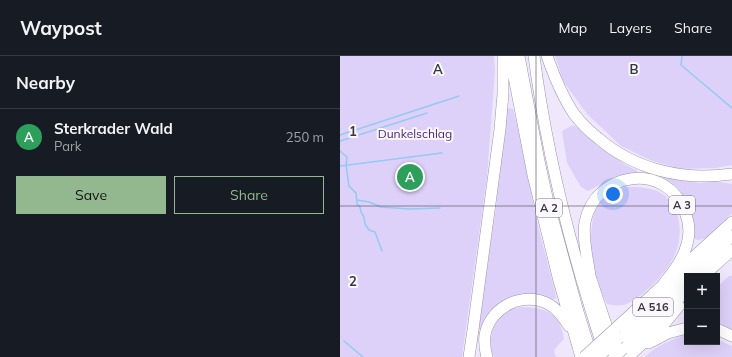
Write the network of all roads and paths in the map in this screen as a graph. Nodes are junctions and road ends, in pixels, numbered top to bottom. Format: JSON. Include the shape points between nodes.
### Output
{"nodes":[{"id":1,"x":503,"y":56,"type":"edge"},
{"id":2,"x":510,"y":56,"type":"edge"},
{"id":3,"x":519,"y":56,"type":"edge"},
{"id":4,"x":534,"y":56,"type":"edge"},
{"id":5,"x":547,"y":56,"type":"edge"},
{"id":6,"x":732,"y":174,"type":"edge"},
{"id":7,"x":559,"y":194,"type":"junction"},
{"id":8,"x":732,"y":222,"type":"edge"},
{"id":9,"x":732,"y":236,"type":"edge"},
{"id":10,"x":732,"y":250,"type":"edge"},
{"id":11,"x":690,"y":273,"type":"edge"},
{"id":12,"x":706,"y":273,"type":"edge"},
{"id":13,"x":590,"y":276,"type":"junction"},
{"id":14,"x":684,"y":279,"type":"edge"},
{"id":15,"x":662,"y":286,"type":"junction"},
{"id":16,"x":684,"y":294,"type":"edge"},
{"id":17,"x":684,"y":300,"type":"edge"},
{"id":18,"x":684,"y":328,"type":"edge"},
{"id":19,"x":720,"y":330,"type":"edge"},
{"id":20,"x":575,"y":335,"type":"junction"},
{"id":21,"x":732,"y":336,"type":"edge"},
{"id":22,"x":622,"y":348,"type":"edge"},
{"id":23,"x":469,"y":357,"type":"edge"},
{"id":24,"x":487,"y":357,"type":"edge"},
{"id":25,"x":583,"y":357,"type":"edge"},
{"id":26,"x":592,"y":357,"type":"edge"},
{"id":27,"x":598,"y":357,"type":"edge"},
{"id":28,"x":606,"y":357,"type":"edge"},
{"id":29,"x":614,"y":357,"type":"edge"}],
"edges":[{"from":1,"to":23,"type":"highway","via":[[500,129]]},
{"from":2,"to":20,"type":"highway","via":[[546,232]]},
{"from":3,"to":26,"type":"highway","number":"A 2","via":[[548,202]]},
{"from":4,"to":7,"type":"highway","number":"A 2","via":[[547,140]]},
{"from":5,"to":6,"type":"highway","via":[[553,74],[575,115],[609,147],[635,162],[669,173],[684,176]]},
{"from":7,"to":13,"type":"highway"},
{"from":7,"to":28,"type":"highway","number":"A 2","via":[[580,275]]},
{"from":8,"to":15,"type":"highway"},
{"from":9,"to":11,"type":"highway","number":"A 516"},
{"from":10,"to":12,"type":"highway"},
{"from":13,"to":15,"type":"highway","number":"A 3","via":[[584,230],[586,216],[592,204],[604,189],[630,179],[644,178],[671,190],[685,209],[688,221],[685,251]]},
{"from":13,"to":22,"type":"highway"},
{"from":14,"to":22,"type":"highway","number":"A 516"},
{"from":15,"to":22,"type":"highway","number":"A 3"},
{"from":16,"to":22,"type":"highway","number":"A 516"},
{"from":17,"to":22,"type":"highway","via":[[665,322]]},
{"from":18,"to":22,"type":"highway","via":[[662,335],[647,344]]},
{"from":19,"to":21,"type":"highway"},
{"from":20,"to":24,"type":"highway","via":[[556,309],[536,300],[520,300],[508,304],[492,318],[484,343]]},
{"from":20,"to":25,"type":"highway"},
{"from":22,"to":25,"type":"highway","number":"A 3","bridge":true},
{"from":22,"to":27,"type":"highway","number":"A 516","bridge":true},
{"from":22,"to":29,"type":"highway","number":"A 516","bridge":true}]}
